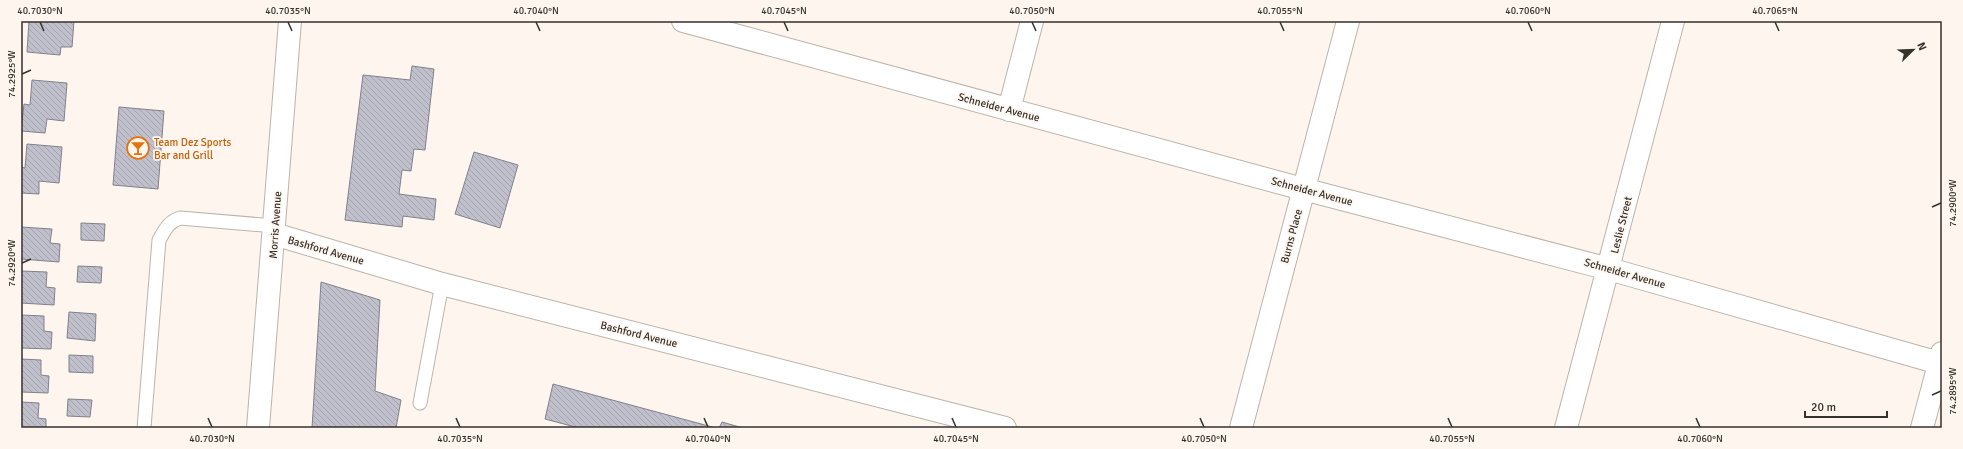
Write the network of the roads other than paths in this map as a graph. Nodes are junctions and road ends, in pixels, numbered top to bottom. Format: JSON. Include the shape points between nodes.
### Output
{"nodes":[{"id":1,"x":290,"y":21,"type":"edge"},
{"id":2,"x":1032,"y":21,"type":"edge"},
{"id":3,"x":1348,"y":21,"type":"edge"},
{"id":4,"x":1673,"y":21,"type":"edge"},
{"id":5,"x":697,"y":23,"type":"edge"},
{"id":6,"x":1009,"y":110,"type":"junction"},
{"id":7,"x":1303,"y":190,"type":"junction"},
{"id":8,"x":274,"y":230,"type":"junction"},
{"id":9,"x":1609,"y":268,"type":"junction"},
{"id":10,"x":442,"y":284,"type":"junction"},
{"id":11,"x":1941,"y":358,"type":"edge"},
{"id":12,"x":420,"y":404,"type":"dead end"},
{"id":13,"x":144,"y":428,"type":"edge"},
{"id":14,"x":258,"y":428,"type":"edge"},
{"id":15,"x":1005,"y":428,"type":"edge"},
{"id":16,"x":1241,"y":428,"type":"edge"},
{"id":17,"x":1566,"y":428,"type":"edge"},
{"id":18,"x":1922,"y":428,"type":"edge"}],
"edges":[{"from":1,"to":8,"type":"street","name":"Morris Avenue"},
{"from":2,"to":6,"type":"street"},
{"from":3,"to":7,"type":"street","name":"Burns Place"},
{"from":4,"to":9,"type":"street","name":"Leslie Street"},
{"from":5,"to":6,"type":"street","name":"Schneider Avenue"},
{"from":6,"to":7,"type":"street","name":"Schneider Avenue"},
{"from":7,"to":9,"type":"street","name":"Schneider Avenue"},
{"from":7,"to":16,"type":"street","name":"Burns Place"},
{"from":8,"to":10,"type":"street","name":"Bashford Avenue"},
{"from":8,"to":13,"type":"lane","via":[[180,218],[172,220],[166,228],[159,240]]},
{"from":8,"to":14,"type":"street","name":"Morris Avenue"},
{"from":9,"to":11,"type":"street","name":"Schneider Avenue"},
{"from":9,"to":17,"type":"street","name":"Leslie Street"},
{"from":10,"to":12,"type":"lane"},
{"from":10,"to":15,"type":"street","name":"Bashford Avenue"},
{"from":11,"to":18,"type":"street"}]}
